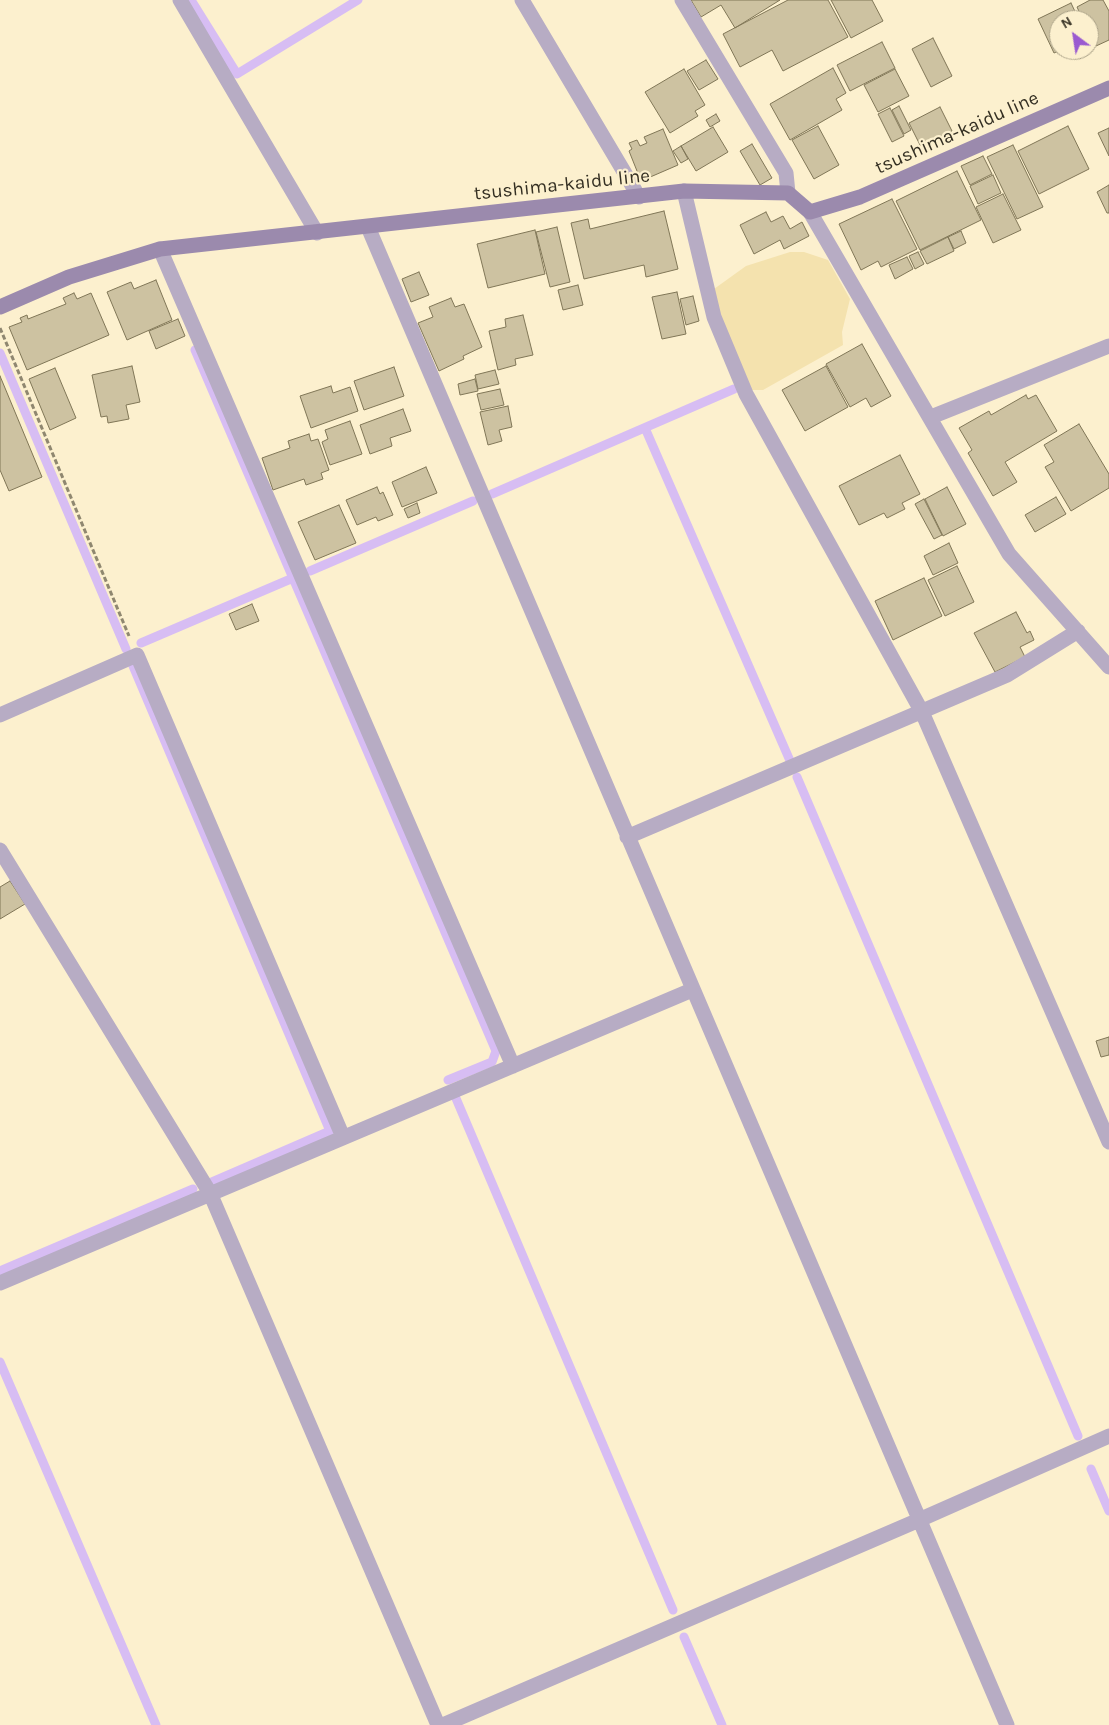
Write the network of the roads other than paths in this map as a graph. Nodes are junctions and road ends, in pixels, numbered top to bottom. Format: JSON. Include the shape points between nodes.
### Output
{"nodes":[{"id":1,"x":180,"y":0,"type":"edge"},
{"id":2,"x":522,"y":0,"type":"edge"},
{"id":3,"x":682,"y":0,"type":"edge"},
{"id":4,"x":1109,"y":88,"type":"edge"},
{"id":5,"x":684,"y":191,"type":"junction"},
{"id":6,"x":788,"y":193,"type":"junction"},
{"id":7,"x":639,"y":197,"type":"junction"},
{"id":8,"x":810,"y":212,"type":"junction"},
{"id":9,"x":368,"y":227,"type":"junction"},
{"id":10,"x":317,"y":234,"type":"junction"},
{"id":11,"x":160,"y":249,"type":"junction"},
{"id":12,"x":0,"y":308,"type":"edge"},
{"id":13,"x":1109,"y":346,"type":"edge"},
{"id":14,"x":931,"y":416,"type":"junction"},
{"id":15,"x":1078,"y":631,"type":"junction"},
{"id":16,"x":1109,"y":667,"type":"edge"},
{"id":17,"x":922,"y":712,"type":"junction"},
{"id":18,"x":0,"y":715,"type":"edge"},
{"id":19,"x":627,"y":837,"type":"junction"},
{"id":20,"x":0,"y":850,"type":"edge"},
{"id":21,"x":692,"y":990,"type":"junction"},
{"id":22,"x":513,"y":1066,"type":"junction"},
{"id":23,"x":343,"y":1137,"type":"junction"},
{"id":24,"x":1109,"y":1142,"type":"edge"},
{"id":25,"x":210,"y":1193,"type":"junction"},
{"id":26,"x":0,"y":1283,"type":"edge"},
{"id":27,"x":1109,"y":1436,"type":"edge"},
{"id":28,"x":919,"y":1520,"type":"junction"},
{"id":29,"x":438,"y":1725,"type":"edge"},
{"id":30,"x":443,"y":1725,"type":"edge"},
{"id":31,"x":1007,"y":1725,"type":"edge"}],
"edges":[{"from":1,"to":10,"type":"street"},
{"from":2,"to":7,"type":"street"},
{"from":3,"to":6,"type":"street","via":[[786,173]]},
{"from":4,"to":8,"type":"main road","name":"tsushima-kaidu line","via":[[860,197]]},
{"from":5,"to":6,"type":"main road","name":"tsushima-kaidu line"},
{"from":5,"to":7,"type":"main road","name":"tsushima-kaidu line"},
{"from":5,"to":17,"type":"street","via":[[714,317],[746,394]]},
{"from":6,"to":8,"type":"main road"},
{"from":7,"to":9,"type":"main road","name":"tsushima-kaidu line"},
{"from":8,"to":14,"type":"street"},
{"from":9,"to":10,"type":"main road","name":"tsushima-kaidu line"},
{"from":9,"to":19,"type":"street"},
{"from":10,"to":11,"type":"main road","name":"tsushima-kaidu line"},
{"from":11,"to":12,"type":"main road","name":"tsushima-kaidu line","via":[[69,277]]},
{"from":11,"to":22,"type":"street"},
{"from":13,"to":14,"type":"street"},
{"from":14,"to":15,"type":"street","via":[[1009,554]]},
{"from":15,"to":16,"type":"street"},
{"from":15,"to":17,"type":"street","via":[[1007,675]]},
{"from":17,"to":19,"type":"street"},
{"from":17,"to":24,"type":"street"},
{"from":18,"to":23,"type":"street","via":[[138,655]]},
{"from":19,"to":21,"type":"street"},
{"from":20,"to":25,"type":"street"},
{"from":21,"to":22,"type":"street"},
{"from":21,"to":28,"type":"street"},
{"from":22,"to":23,"type":"street"},
{"from":23,"to":25,"type":"street"},
{"from":25,"to":26,"type":"street"},
{"from":25,"to":29,"type":"street"},
{"from":27,"to":28,"type":"street"},
{"from":28,"to":30,"type":"street"},
{"from":28,"to":31,"type":"street"}]}
